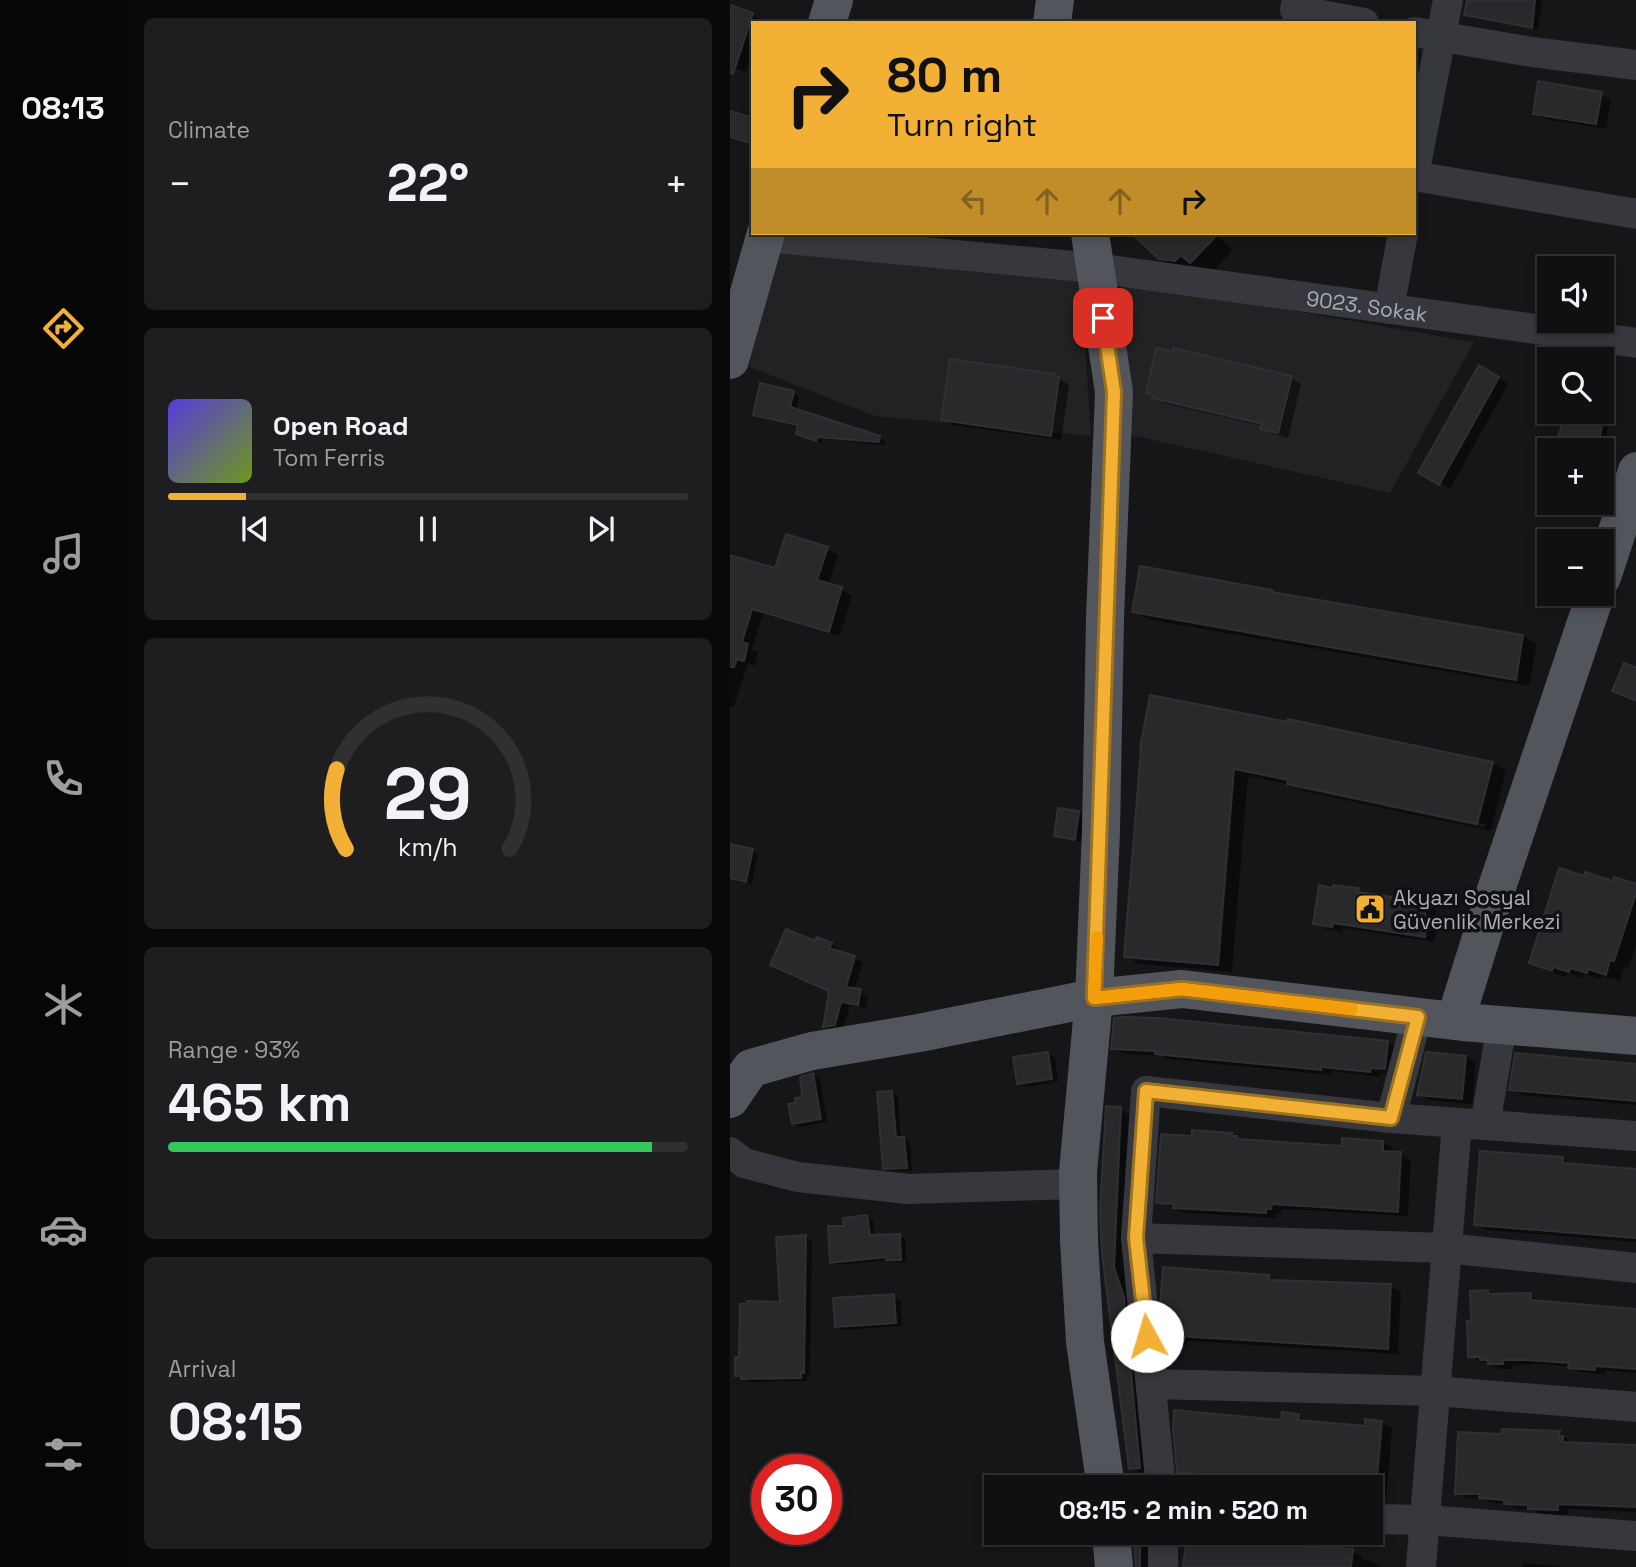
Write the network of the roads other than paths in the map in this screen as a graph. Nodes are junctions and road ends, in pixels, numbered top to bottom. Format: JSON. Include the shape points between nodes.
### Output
{"nodes":[{"id":1,"x":834,"y":0,"type":"edge"},
{"id":2,"x":1055,"y":0,"type":"edge"},
{"id":3,"x":1297,"y":0,"type":"edge"},
{"id":4,"x":1448,"y":0,"type":"edge"},
{"id":5,"x":828,"y":21,"type":"edge"},
{"id":6,"x":1051,"y":21,"type":"edge"},
{"id":7,"x":1353,"y":21,"type":"edge"},
{"id":8,"x":1427,"y":34,"type":"edge"},
{"id":9,"x":1636,"y":65,"type":"edge"},
{"id":10,"x":1416,"y":154,"type":"edge"},
{"id":11,"x":1416,"y":176,"type":"edge"},
{"id":12,"x":1636,"y":214,"type":"edge"},
{"id":13,"x":765,"y":235,"type":"edge"},
{"id":14,"x":1403,"y":235,"type":"edge"},
{"id":15,"x":1092,"y":250,"type":"edge"},
{"id":16,"x":1389,"y":309,"type":"junction"},
{"id":17,"x":1636,"y":343,"type":"edge"},
{"id":18,"x":730,"y":360,"type":"edge"},
{"id":19,"x":1636,"y":471,"type":"edge"},
{"id":20,"x":1614,"y":540,"type":"edge"},
{"id":21,"x":1592,"y":606,"type":"edge"},
{"id":22,"x":1094,"y":998,"type":"junction"},
{"id":23,"x":1418,"y":1017,"type":"junction"},
{"id":24,"x":1455,"y":1021,"type":"junction"},
{"id":25,"x":1502,"y":1025,"type":"junction"},
{"id":26,"x":1636,"y":1036,"type":"edge"},
{"id":27,"x":730,"y":1099,"type":"edge"},
{"id":28,"x":1391,"y":1118,"type":"junction"},
{"id":29,"x":1471,"y":1124,"type":"junction"},
{"id":30,"x":1636,"y":1136,"type":"edge"},
{"id":31,"x":730,"y":1152,"type":"edge"},
{"id":32,"x":1079,"y":1184,"type":"junction"},
{"id":33,"x":1136,"y":1238,"type":"junction"},
{"id":34,"x":1446,"y":1248,"type":"junction"},
{"id":35,"x":1636,"y":1268,"type":"edge"},
{"id":36,"x":1152,"y":1384,"type":"junction"},
{"id":37,"x":1435,"y":1391,"type":"junction"},
{"id":38,"x":1636,"y":1407,"type":"edge"},
{"id":39,"x":1104,"y":1475,"type":"edge"},
{"id":40,"x":1160,"y":1475,"type":"edge"},
{"id":41,"x":1383,"y":1519,"type":"edge"},
{"id":42,"x":1426,"y":1520,"type":"junction"},
{"id":43,"x":1636,"y":1536,"type":"edge"},
{"id":44,"x":1112,"y":1545,"type":"edge"},
{"id":45,"x":1163,"y":1545,"type":"edge"},
{"id":46,"x":1114,"y":1567,"type":"edge"},
{"id":47,"x":1163,"y":1567,"type":"edge"},
{"id":48,"x":1421,"y":1567,"type":"edge"}],
"edges":[{"from":1,"to":5,"type":"main road"},
{"from":2,"to":6,"type":"main road"},
{"from":3,"to":7,"type":"street","via":[[1295,10]]},
{"from":4,"to":8,"type":"street"},
{"from":8,"to":9,"type":"street"},
{"from":8,"to":10,"type":"street"},
{"from":11,"to":12,"type":"street"},
{"from":13,"to":15,"type":"street","name":"9023. Sokak"},
{"from":13,"to":18,"type":"main road"},
{"from":14,"to":16,"type":"street"},
{"from":15,"to":16,"type":"street","name":"9023. Sokak"},
{"from":15,"to":22,"type":"main road","via":[[1114,392]]},
{"from":16,"to":17,"type":"street","name":"9023. Sokak"},
{"from":19,"to":20,"type":"main road"},
{"from":21,"to":24,"type":"main road"},
{"from":22,"to":23,"type":"main road","via":[[1182,989]]},
{"from":22,"to":27,"type":"main road","via":[[812,1051],[751,1068]]},
{"from":22,"to":32,"type":"main road"},
{"from":23,"to":24,"type":"main road"},
{"from":23,"to":28,"type":"street"},
{"from":24,"to":25,"type":"main road"},
{"from":25,"to":26,"type":"main road"},
{"from":25,"to":29,"type":"street"},
{"from":28,"to":29,"type":"street"},
{"from":28,"to":33,"type":"street","via":[[1146,1091]]},
{"from":29,"to":30,"type":"street"},
{"from":29,"to":34,"type":"street"},
{"from":31,"to":32,"type":"street","via":[[745,1163],[798,1177],[908,1189]]},
{"from":32,"to":39,"type":"main road","via":[[1085,1342]]},
{"from":33,"to":34,"type":"street"},
{"from":33,"to":36,"type":"street"},
{"from":34,"to":35,"type":"street"},
{"from":34,"to":37,"type":"street"},
{"from":36,"to":37,"type":"street"},
{"from":36,"to":40,"type":"street"},
{"from":37,"to":38,"type":"street"},
{"from":37,"to":42,"type":"street"},
{"from":41,"to":42,"type":"street"},
{"from":42,"to":43,"type":"street"},
{"from":42,"to":48,"type":"street"},
{"from":44,"to":46,"type":"main road"},
{"from":45,"to":47,"type":"street"}]}
